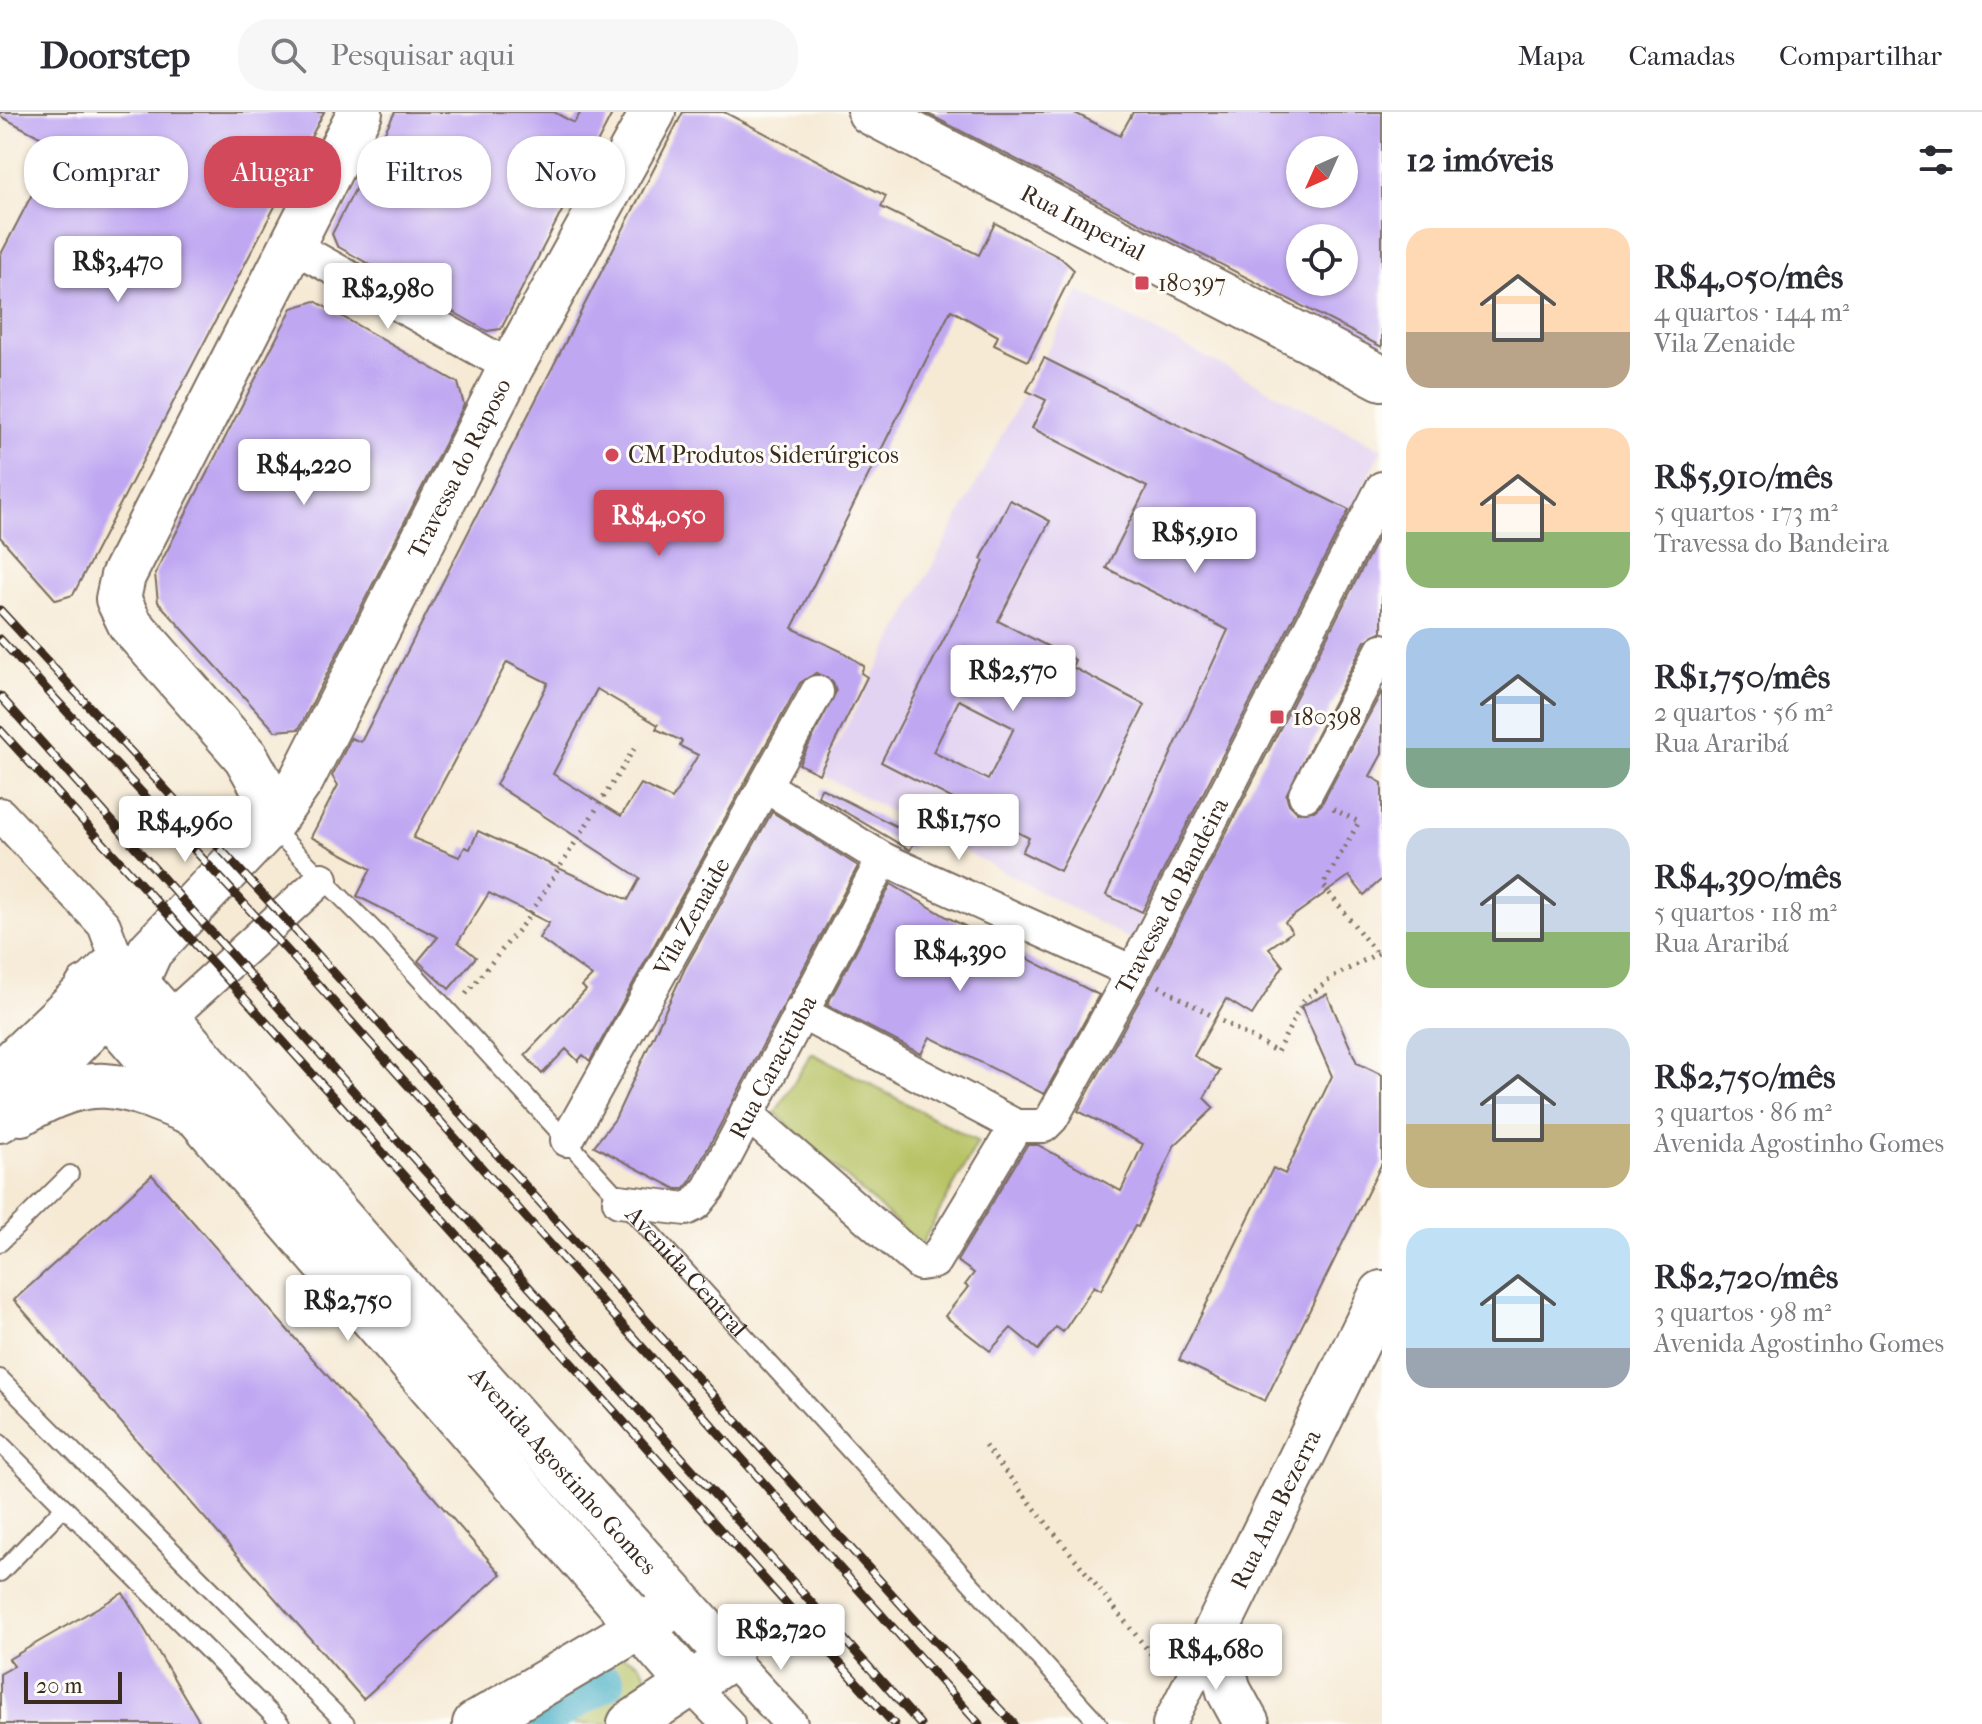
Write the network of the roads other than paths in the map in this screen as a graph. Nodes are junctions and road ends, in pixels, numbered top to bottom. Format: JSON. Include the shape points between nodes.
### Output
{"nodes":[{"id":1,"x":360,"y":112,"type":"edge"},
{"id":2,"x":653,"y":112,"type":"edge"},
{"id":3,"x":870,"y":112,"type":"edge"},
{"id":4,"x":291,"y":245,"type":"junction"},
{"id":5,"x":511,"y":367,"type":"junction"},
{"id":6,"x":1382,"y":378,"type":"edge"},
{"id":7,"x":1382,"y":488,"type":"edge"},
{"id":8,"x":1382,"y":650,"type":"edge"},
{"id":9,"x":817,"y":692,"type":"dead end"},
{"id":10,"x":767,"y":787,"type":"junction"},
{"id":11,"x":1305,"y":795,"type":"road end"},
{"id":12,"x":0,"y":814,"type":"edge"},
{"id":13,"x":270,"y":825,"type":"junction"},
{"id":14,"x":883,"y":859,"type":"junction"},
{"id":15,"x":322,"y":879,"type":"junction"},
{"id":16,"x":1133,"y":972,"type":"junction"},
{"id":17,"x":120,"y":979,"type":"junction"},
{"id":18,"x":800,"y":1012,"type":"junction"},
{"id":19,"x":168,"y":1019,"type":"junction"},
{"id":20,"x":0,"y":1074,"type":"edge"},
{"id":21,"x":746,"y":1113,"type":"junction"},
{"id":22,"x":195,"y":1115,"type":"junction"},
{"id":23,"x":0,"y":1120,"type":"edge"},
{"id":24,"x":1016,"y":1126,"type":"junction"},
{"id":25,"x":0,"y":1128,"type":"edge"},
{"id":26,"x":567,"y":1140,"type":"junction"},
{"id":27,"x":70,"y":1174,"type":"dead end"},
{"id":28,"x":619,"y":1201,"type":"junction"},
{"id":29,"x":0,"y":1243,"type":"edge"},
{"id":30,"x":1382,"y":1293,"type":"edge"},
{"id":31,"x":0,"y":1378,"type":"edge"},
{"id":32,"x":0,"y":1443,"type":"edge"},
{"id":33,"x":64,"y":1507,"type":"junction"},
{"id":34,"x":0,"y":1573,"type":"edge"},
{"id":35,"x":680,"y":1602,"type":"junction"},
{"id":36,"x":639,"y":1627,"type":"junction"},
{"id":37,"x":1214,"y":1635,"type":"junction"},
{"id":38,"x":730,"y":1658,"type":"junction"},
{"id":39,"x":692,"y":1687,"type":"junction"},
{"id":40,"x":1244,"y":1720,"type":"edge"},
{"id":41,"x":281,"y":1724,"type":"edge"},
{"id":42,"x":346,"y":1724,"type":"edge"},
{"id":43,"x":475,"y":1724,"type":"edge"},
{"id":44,"x":630,"y":1724,"type":"edge"},
{"id":45,"x":728,"y":1724,"type":"edge"},
{"id":46,"x":791,"y":1724,"type":"edge"},
{"id":47,"x":1099,"y":1724,"type":"edge"},
{"id":48,"x":1169,"y":1724,"type":"edge"}],
"edges":[{"from":1,"to":4,"type":"main road"},
{"from":2,"to":5,"type":"main road","name":"Travessa do Raposo"},
{"from":3,"to":6,"type":"main road","name":"Rua Imperial"},
{"from":4,"to":5,"type":"street"},
{"from":4,"to":13,"type":"main road","via":[[123,576],[118,599],[130,624],[258,774]]},
{"from":5,"to":13,"type":"main road","name":"Travessa do Raposo","via":[[337,716]]},
{"from":7,"to":16,"type":"street","name":"Travessa do Bandeira"},
{"from":8,"to":11,"type":"street"},
{"from":9,"to":10,"type":"street","name":"Vila Zenaide"},
{"from":10,"to":14,"type":"street"},
{"from":10,"to":26,"type":"street","name":"Vila Zenaide"},
{"from":12,"to":17,"type":"street","via":[[104,925]]},
{"from":13,"to":15,"type":"lane","name":"Avenida Central"},
{"from":13,"to":17,"type":"main road","name":"Travessa do Raposo"},
{"from":14,"to":16,"type":"street"},
{"from":14,"to":18,"type":"street","name":"Rua Caracituba"},
{"from":15,"to":19,"type":"street"},
{"from":15,"to":26,"type":"lane","name":"Avenida Central"},
{"from":16,"to":24,"type":"street","name":"Travessa do Bandeira","via":[[1052,1118],[1036,1128]]},
{"from":17,"to":19,"type":"main road","name":"Avenida Agostinho Gomes"},
{"from":17,"to":20,"type":"main road"},
{"from":17,"to":22,"type":"main road","name":"Avenida Agostinho Gomes"},
{"from":17,"to":23,"type":"main road"},
{"from":18,"to":21,"type":"street","name":"Rua Caracituba"},
{"from":18,"to":24,"type":"street"},
{"from":19,"to":35,"type":"main road","name":"Avenida Agostinho Gomes"},
{"from":21,"to":24,"type":"street","via":[[927,1265],[934,1262]]},
{"from":21,"to":28,"type":"street","name":"Rua Caracituba","via":[[696,1204],[686,1209]]},
{"from":22,"to":25,"type":"main road","via":[[146,1094],[94,1085],[47,1098]]},
{"from":22,"to":36,"type":"main road","name":"Avenida Agostinho Gomes"},
{"from":26,"to":28,"type":"lane","name":"Avenida Central"},
{"from":27,"to":29,"type":"lane"},
{"from":28,"to":47,"type":"lane","name":"Avenida Central"},
{"from":30,"to":37,"type":"main road","name":"Rua Ana Bezerra"},
{"from":31,"to":42,"type":"lane"},
{"from":32,"to":33,"type":"lane"},
{"from":33,"to":34,"type":"lane"},
{"from":33,"to":41,"type":"lane"},
{"from":35,"to":36,"type":"main road"},
{"from":35,"to":38,"type":"main road","name":"Avenida Agostinho Gomes"},
{"from":36,"to":39,"type":"main road","name":"Avenida Agostinho Gomes"},
{"from":36,"to":43,"type":"main road"},
{"from":37,"to":40,"type":"main road","via":[[1229,1691]]},
{"from":37,"to":48,"type":"street","name":"Rua Ana Bezerra"},
{"from":38,"to":39,"type":"main road"},
{"from":38,"to":46,"type":"street","name":"Avenida Agostinho Gomes"},
{"from":39,"to":44,"type":"main road"},
{"from":39,"to":45,"type":"street","name":"Avenida Agostinho Gomes"}]}
